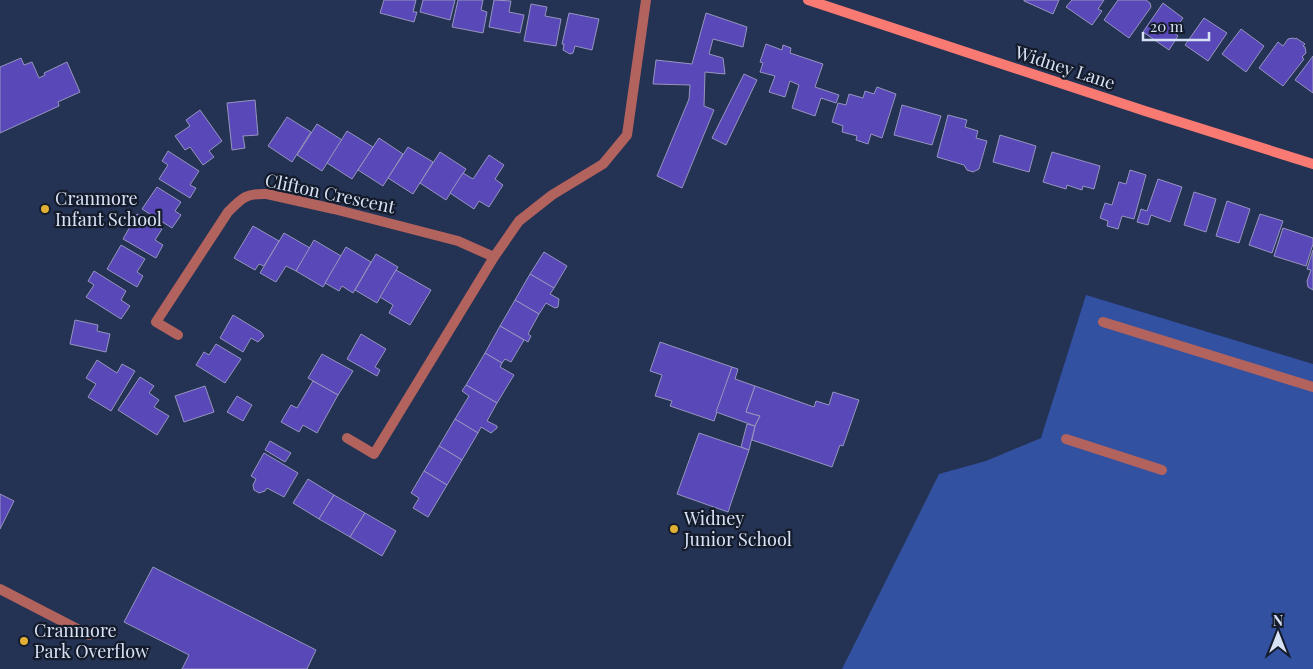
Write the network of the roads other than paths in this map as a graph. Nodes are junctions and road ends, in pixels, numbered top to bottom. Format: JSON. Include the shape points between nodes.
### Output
{"nodes":[{"id":1,"x":646,"y":0,"type":"edge"},
{"id":2,"x":808,"y":0,"type":"edge"},
{"id":3,"x":1313,"y":164,"type":"edge"},
{"id":4,"x":494,"y":257,"type":"junction"},
{"id":5,"x":1103,"y":322,"type":"dead end"},
{"id":6,"x":178,"y":335,"type":"dead end"},
{"id":7,"x":1313,"y":388,"type":"edge"},
{"id":8,"x":347,"y":438,"type":"dead end"},
{"id":9,"x":1066,"y":439,"type":"dead end"},
{"id":10,"x":1162,"y":470,"type":"dead end"},
{"id":11,"x":0,"y":589,"type":"edge"},
{"id":12,"x":88,"y":635,"type":"dead end"}],
"edges":[{"from":1,"to":4,"type":"street","via":[[627,135],[604,164],[552,195],[519,221]]},
{"from":2,"to":3,"type":"street","name":"Widney Lane"},
{"from":4,"to":6,"type":"street","name":"Clifton Crescent","via":[[458,241],[334,209],[254,193],[244,197],[228,212],[156,322]]},
{"from":4,"to":8,"type":"street","via":[[374,454]]},
{"from":5,"to":7,"type":"street"},
{"from":9,"to":10,"type":"street"},
{"from":11,"to":12,"type":"street"}]}
